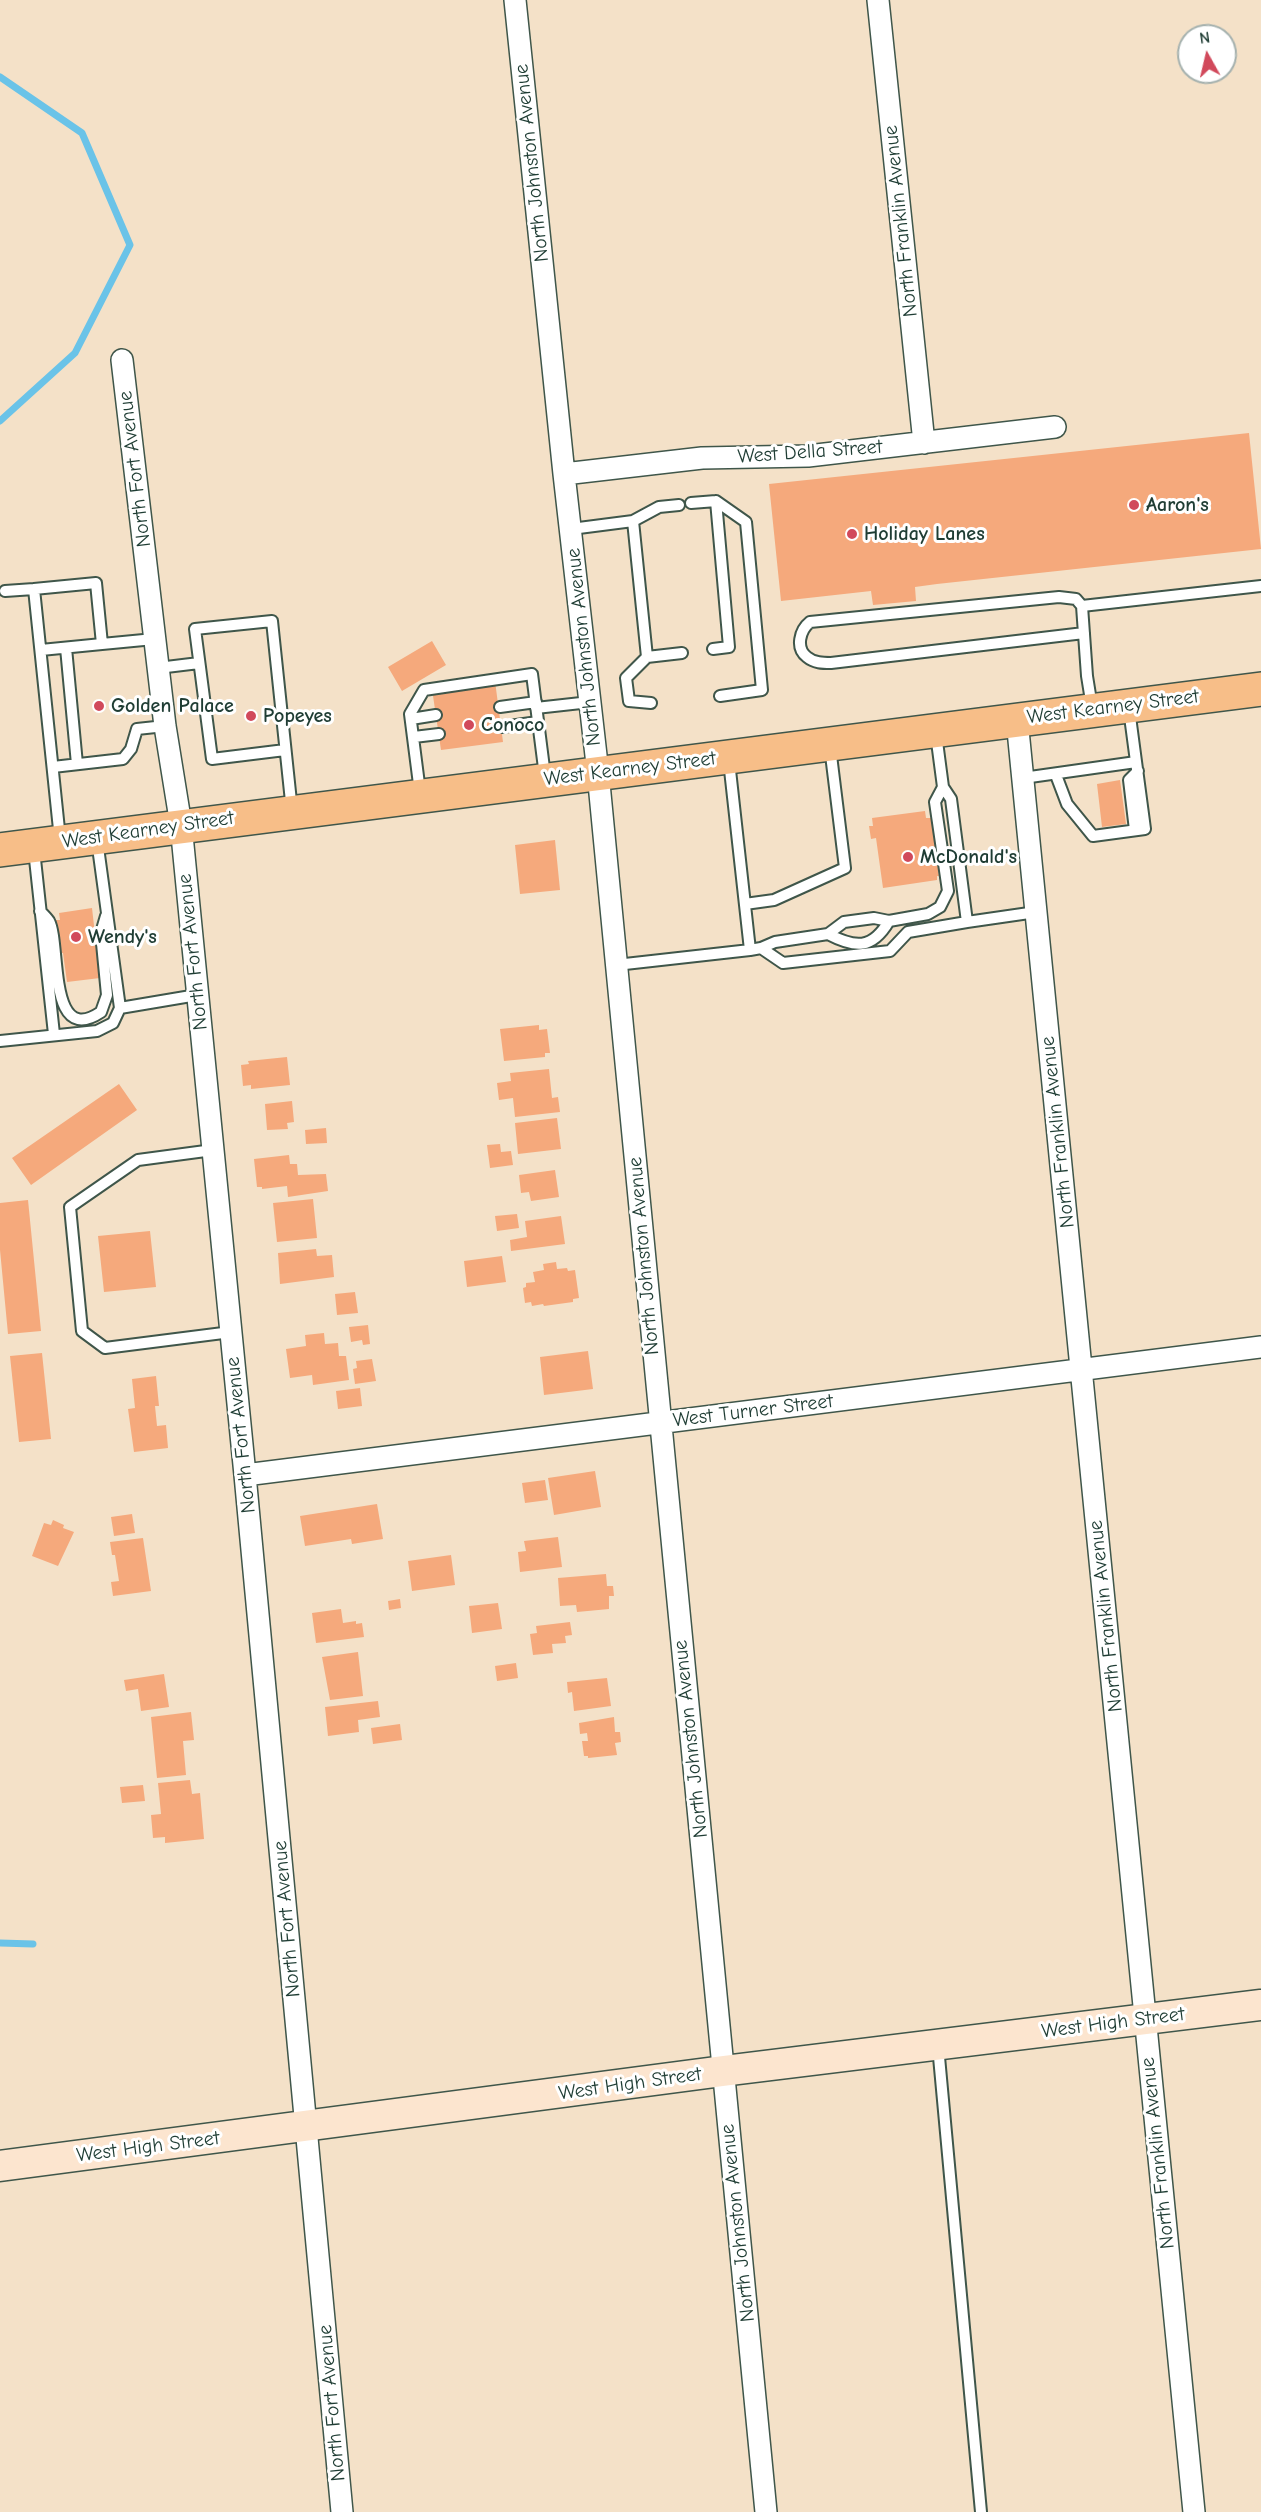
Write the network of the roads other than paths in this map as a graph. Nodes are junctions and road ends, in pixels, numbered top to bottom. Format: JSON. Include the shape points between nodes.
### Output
{"nodes":[{"id":1,"x":515,"y":0,"type":"edge"},
{"id":2,"x":878,"y":0,"type":"edge"},
{"id":3,"x":122,"y":360,"type":"dead end"},
{"id":4,"x":1055,"y":427,"type":"dead end"},
{"id":5,"x":924,"y":442,"type":"junction"},
{"id":6,"x":564,"y":474,"type":"junction"},
{"id":7,"x":716,"y":501,"type":"junction"},
{"id":8,"x":691,"y":503,"type":"dead end"},
{"id":9,"x":678,"y":505,"type":"dead end"},
{"id":10,"x":633,"y":521,"type":"junction"},
{"id":11,"x":571,"y":529,"type":"junction"},
{"id":12,"x":1261,"y":586,"type":"edge"},
{"id":13,"x":34,"y":589,"type":"junction"},
{"id":14,"x":5,"y":591,"type":"dead end"},
{"id":15,"x":1082,"y":606,"type":"junction"},
{"id":16,"x":1084,"y":633,"type":"junction"},
{"id":17,"x":154,"y":639,"type":"junction"},
{"id":18,"x":102,"y":644,"type":"junction"},
{"id":19,"x":66,"y":648,"type":"junction"},
{"id":20,"x":713,"y":649,"type":"dead end"},
{"id":21,"x":41,"y":650,"type":"junction"},
{"id":22,"x":682,"y":653,"type":"dead end"},
{"id":23,"x":647,"y":657,"type":"junction"},
{"id":24,"x":199,"y":663,"type":"junction"},
{"id":25,"x":158,"y":668,"type":"junction"},
{"id":26,"x":1261,"y":689,"type":"edge"},
{"id":27,"x":720,"y":696,"type":"dead end"},
{"id":28,"x":590,"y":702,"type":"junction"},
{"id":29,"x":651,"y":704,"type":"dead end"},
{"id":30,"x":536,"y":705,"type":"junction"},
{"id":31,"x":1129,"y":705,"type":"junction"},
{"id":32,"x":500,"y":707,"type":"dead end"},
{"id":33,"x":1093,"y":710,"type":"junction"},
{"id":34,"x":436,"y":715,"type":"dead end"},
{"id":35,"x":411,"y":719,"type":"junction"},
{"id":36,"x":1017,"y":720,"type":"junction"},
{"id":37,"x":538,"y":722,"type":"junction"},
{"id":38,"x":165,"y":726,"type":"junction"},
{"id":39,"x":502,"y":727,"type":"dead end"},
{"id":40,"x":936,"y":730,"type":"junction"},
{"id":41,"x":439,"y":734,"type":"dead end"},
{"id":42,"x":414,"y":737,"type":"junction"},
{"id":43,"x":830,"y":743,"type":"junction"},
{"id":44,"x":285,"y":750,"type":"junction"},
{"id":45,"x":728,"y":756,"type":"junction"},
{"id":46,"x":77,"y":764,"type":"junction"},
{"id":47,"x":53,"y":767,"type":"junction"},
{"id":48,"x":1137,"y":767,"type":"junction"},
{"id":49,"x":598,"y":773,"type":"junction"},
{"id":50,"x":1056,"y":775,"type":"junction"},
{"id":51,"x":1023,"y":778,"type":"junction"},
{"id":52,"x":546,"y":779,"type":"junction"},
{"id":53,"x":943,"y":787,"type":"junction"},
{"id":54,"x":421,"y":795,"type":"junction"},
{"id":55,"x":292,"y":812,"type":"junction"},
{"id":56,"x":180,"y":825,"type":"junction"},
{"id":57,"x":97,"y":837,"type":"junction"},
{"id":58,"x":47,"y":844,"type":"junction"},
{"id":59,"x":0,"y":850,"type":"edge"},
{"id":60,"x":745,"y":904,"type":"junction"},
{"id":61,"x":40,"y":911,"type":"junction"},
{"id":62,"x":108,"y":912,"type":"junction"},
{"id":63,"x":1036,"y":912,"type":"junction"},
{"id":64,"x":889,"y":921,"type":"junction"},
{"id":65,"x":967,"y":922,"type":"junction"},
{"id":66,"x":828,"y":934,"type":"junction"},
{"id":67,"x":755,"y":949,"type":"junction"},
{"id":68,"x":616,"y":965,"type":"junction"},
{"id":69,"x":197,"y":995,"type":"junction"},
{"id":70,"x":120,"y":1008,"type":"junction"},
{"id":71,"x":54,"y":1034,"type":"junction"},
{"id":72,"x":0,"y":1041,"type":"edge"},
{"id":73,"x":213,"y":1150,"type":"junction"},
{"id":74,"x":231,"y":1332,"type":"junction"},
{"id":75,"x":1261,"y":1347,"type":"edge"},
{"id":76,"x":1082,"y":1370,"type":"junction"},
{"id":77,"x":660,"y":1423,"type":"junction"},
{"id":78,"x":245,"y":1475,"type":"junction"},
{"id":79,"x":1261,"y":2005,"type":"edge"},
{"id":80,"x":1145,"y":2019,"type":"junction"},
{"id":81,"x":938,"y":2045,"type":"junction"},
{"id":82,"x":723,"y":2072,"type":"junction"},
{"id":83,"x":307,"y":2127,"type":"junction"},
{"id":84,"x":0,"y":2166,"type":"edge"},
{"id":85,"x":342,"y":2512,"type":"edge"},
{"id":86,"x":766,"y":2512,"type":"edge"},
{"id":87,"x":981,"y":2512,"type":"edge"},
{"id":88,"x":1194,"y":2512,"type":"edge"}],
"edges":[{"from":1,"to":6,"type":"street","name":"North Johnston Avenue"},
{"from":2,"to":5,"type":"street","name":"North Franklin Avenue"},
{"from":3,"to":17,"type":"street","name":"North Fort Avenue"},
{"from":4,"to":5,"type":"street","name":"West Della Street"},
{"from":5,"to":6,"type":"street","name":"West Della Street","via":[[808,456],[702,458]]},
{"from":6,"to":11,"type":"street","name":"North Johnston Avenue"},
{"from":7,"to":8,"type":"lane"},
{"from":7,"to":20,"type":"lane","via":[[729,647]]},
{"from":7,"to":27,"type":"lane","via":[[747,522],[762,690]]},
{"from":9,"to":10,"type":"lane","via":[[659,507]]},
{"from":10,"to":11,"type":"lane"},
{"from":10,"to":23,"type":"lane"},
{"from":11,"to":28,"type":"street","name":"North Johnston Avenue"},
{"from":12,"to":15,"type":"lane"},
{"from":13,"to":14,"type":"lane"},
{"from":13,"to":18,"type":"lane","via":[[96,583]]},
{"from":13,"to":21,"type":"lane"},
{"from":15,"to":16,"type":"lane"},
{"from":15,"to":16,"type":"lane","via":[[1076,599],[1059,597],[810,622],[800,637],[807,657],[818,663],[831,663]]},
{"from":16,"to":33,"type":"lane"},
{"from":17,"to":18,"type":"lane"},
{"from":17,"to":25,"type":"street","name":"North Fort Avenue"},
{"from":18,"to":19,"type":"lane"},
{"from":19,"to":21,"type":"lane"},
{"from":19,"to":46,"type":"lane"},
{"from":21,"to":47,"type":"lane"},
{"from":22,"to":23,"type":"lane"},
{"from":23,"to":29,"type":"lane","via":[[626,678],[629,701]]},
{"from":24,"to":25,"type":"lane"},
{"from":24,"to":44,"type":"lane","via":[[212,759]]},
{"from":24,"to":44,"type":"lane","via":[[195,629],[272,621]]},
{"from":25,"to":38,"type":"street","name":"North Fort Avenue"},
{"from":26,"to":31,"type":"main road","name":"West Kearney Street"},
{"from":28,"to":30,"type":"lane"},
{"from":28,"to":49,"type":"street","name":"North Johnston Avenue"},
{"from":30,"to":32,"type":"lane"},
{"from":30,"to":35,"type":"lane","via":[[532,674],[424,690]]},
{"from":30,"to":37,"type":"lane"},
{"from":31,"to":33,"type":"main road","name":"West Kearney Street"},
{"from":31,"to":48,"type":"lane"},
{"from":33,"to":36,"type":"main road","name":"West Kearney Street"},
{"from":34,"to":35,"type":"lane"},
{"from":35,"to":42,"type":"lane"},
{"from":36,"to":40,"type":"main road","name":"West Kearney Street"},
{"from":36,"to":51,"type":"street","name":"North Franklin Avenue"},
{"from":37,"to":39,"type":"lane"},
{"from":37,"to":52,"type":"lane"},
{"from":38,"to":46,"type":"lane","via":[[137,729],[131,749],[123,759]]},
{"from":38,"to":56,"type":"street","name":"North Fort Avenue"},
{"from":40,"to":43,"type":"main road","name":"West Kearney Street"},
{"from":40,"to":53,"type":"lane"},
{"from":41,"to":42,"type":"lane"},
{"from":42,"to":54,"type":"lane"},
{"from":43,"to":45,"type":"main road","name":"West Kearney Street"},
{"from":43,"to":60,"type":"lane","via":[[845,868],[774,900]]},
{"from":44,"to":55,"type":"lane"},
{"from":45,"to":49,"type":"main road","name":"West Kearney Street"},
{"from":45,"to":60,"type":"lane"},
{"from":46,"to":47,"type":"lane"},
{"from":47,"to":58,"type":"lane"},
{"from":48,"to":50,"type":"lane"},
{"from":48,"to":50,"type":"lane","via":[[1145,829],[1093,836],[1067,804]]},
{"from":49,"to":52,"type":"main road","name":"West Kearney Street"},
{"from":49,"to":68,"type":"street","name":"North Johnston Avenue"},
{"from":50,"to":51,"type":"lane"},
{"from":51,"to":63,"type":"street","name":"North Franklin Avenue"},
{"from":52,"to":54,"type":"main road","name":"West Kearney Street"},
{"from":53,"to":64,"type":"lane","via":[[935,802],[948,891],[940,907],[928,914]]},
{"from":53,"to":65,"type":"lane","via":[[951,799]]},
{"from":54,"to":55,"type":"main road","name":"West Kearney Street"},
{"from":55,"to":56,"type":"main road","name":"West Kearney Street"},
{"from":56,"to":57,"type":"main road","name":"West Kearney Street"},
{"from":56,"to":69,"type":"street","name":"North Fort Avenue"},
{"from":57,"to":58,"type":"main road","name":"West Kearney Street"},
{"from":57,"to":62,"type":"lane"},
{"from":58,"to":59,"type":"main road","name":"West Kearney Street"},
{"from":58,"to":61,"type":"lane"},
{"from":60,"to":67,"type":"lane"},
{"from":61,"to":62,"type":"lane","via":[[50,922],[66,1012],[84,1019],[101,1012],[107,995],[101,933]]},
{"from":61,"to":71,"type":"lane"},
{"from":62,"to":70,"type":"lane"},
{"from":63,"to":65,"type":"lane"},
{"from":63,"to":76,"type":"street","name":"North Franklin Avenue"},
{"from":64,"to":66,"type":"lane","via":[[874,918],[843,922]]},
{"from":64,"to":66,"type":"lane","via":[[873,941],[860,945],[846,944]]},
{"from":65,"to":67,"type":"lane","via":[[909,932],[890,951],[783,963]]},
{"from":66,"to":67,"type":"lane"},
{"from":67,"to":68,"type":"lane"},
{"from":68,"to":77,"type":"street","name":"North Johnston Avenue"},
{"from":69,"to":70,"type":"lane"},
{"from":69,"to":73,"type":"street","name":"North Fort Avenue"},
{"from":70,"to":71,"type":"lane","via":[[113,1023],[97,1031]]},
{"from":71,"to":72,"type":"lane"},
{"from":73,"to":74,"type":"street","name":"North Fort Avenue"},
{"from":73,"to":74,"type":"lane","via":[[138,1160],[70,1207],[82,1331],[105,1348]]},
{"from":74,"to":78,"type":"street","name":"North Fort Avenue"},
{"from":75,"to":76,"type":"street","name":"West Turner Street"},
{"from":76,"to":77,"type":"street","name":"West Turner Street"},
{"from":76,"to":80,"type":"street","name":"North Franklin Avenue"},
{"from":77,"to":78,"type":"street","name":"West Turner Street"},
{"from":77,"to":82,"type":"street","name":"North Johnston Avenue"},
{"from":78,"to":83,"type":"street","name":"North Fort Avenue"},
{"from":79,"to":80,"type":"street","name":"West High Street"},
{"from":80,"to":81,"type":"street","name":"West High Street"},
{"from":80,"to":88,"type":"street","name":"North Franklin Avenue"},
{"from":81,"to":82,"type":"street","name":"West High Street"},
{"from":81,"to":87,"type":"lane"},
{"from":82,"to":83,"type":"street","name":"West High Street"},
{"from":82,"to":86,"type":"street","name":"North Johnston Avenue"},
{"from":83,"to":84,"type":"street","name":"West High Street"},
{"from":83,"to":85,"type":"street","name":"North Fort Avenue"}]}
